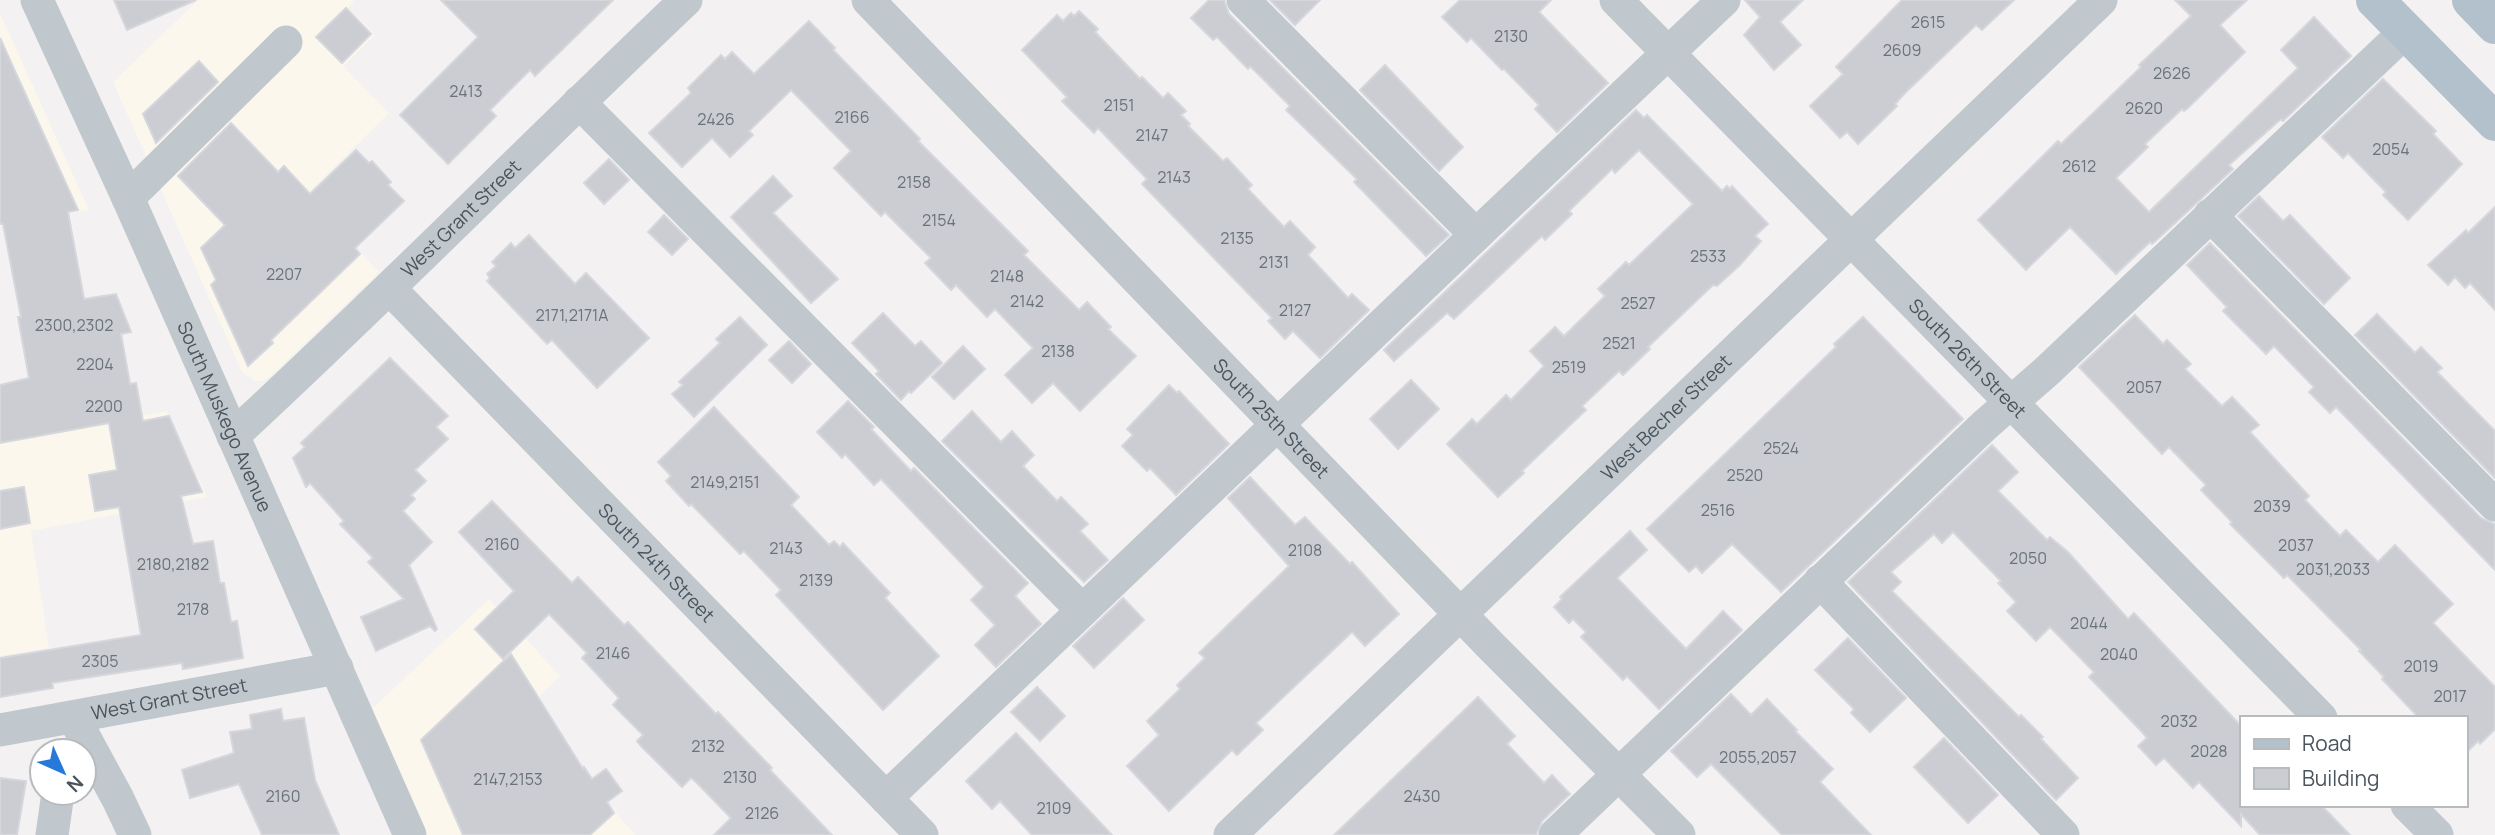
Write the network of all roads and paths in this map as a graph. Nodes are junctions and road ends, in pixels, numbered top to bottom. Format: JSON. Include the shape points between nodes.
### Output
{"nodes":[{"id":1,"x":37,"y":0,"type":"edge"},
{"id":2,"x":685,"y":0,"type":"edge"},
{"id":3,"x":868,"y":0,"type":"edge"},
{"id":4,"x":1243,"y":0,"type":"edge"},
{"id":5,"x":1616,"y":0,"type":"edge"},
{"id":6,"x":1724,"y":0,"type":"edge"},
{"id":7,"x":2101,"y":0,"type":"edge"},
{"id":8,"x":2375,"y":0,"type":"edge"},
{"id":9,"x":2471,"y":0,"type":"edge"},
{"id":10,"x":2495,"y":25,"type":"edge"},
{"id":11,"x":2406,"y":31,"type":"junction"},
{"id":12,"x":286,"y":42,"type":"dead end"},
{"id":13,"x":1668,"y":54,"type":"junction"},
{"id":14,"x":579,"y":102,"type":"junction"},
{"id":15,"x":2495,"y":122,"type":"edge"},
{"id":16,"x":128,"y":198,"type":"junction"},
{"id":17,"x":2210,"y":215,"type":"junction"},
{"id":18,"x":1476,"y":235,"type":"junction"},
{"id":19,"x":1853,"y":240,"type":"junction"},
{"id":20,"x":390,"y":289,"type":"junction"},
{"id":21,"x":2010,"y":401,"type":"junction"},
{"id":22,"x":1278,"y":423,"type":"junction"},
{"id":23,"x":233,"y":436,"type":"junction"},
{"id":24,"x":2495,"y":505,"type":"edge"},
{"id":25,"x":1820,"y":581,"type":"junction"},
{"id":26,"x":1082,"y":610,"type":"junction"},
{"id":27,"x":1460,"y":613,"type":"junction"},
{"id":28,"x":337,"y":668,"type":"junction"},
{"id":29,"x":2319,"y":716,"type":"edge"},
{"id":30,"x":74,"y":718,"type":"junction"},
{"id":31,"x":0,"y":730,"type":"edge"},
{"id":32,"x":69,"y":737,"type":"edge"},
{"id":33,"x":1618,"y":774,"type":"junction"},
{"id":34,"x":886,"y":798,"type":"junction"},
{"id":35,"x":56,"y":807,"type":"edge"},
{"id":36,"x":2409,"y":807,"type":"edge"},
{"id":37,"x":51,"y":835,"type":"edge"},
{"id":38,"x":135,"y":835,"type":"edge"},
{"id":39,"x":410,"y":835,"type":"edge"},
{"id":40,"x":922,"y":835,"type":"edge"},
{"id":41,"x":1230,"y":835,"type":"edge"},
{"id":42,"x":1555,"y":835,"type":"edge"},
{"id":43,"x":1679,"y":835,"type":"edge"},
{"id":44,"x":2063,"y":835,"type":"edge"},
{"id":45,"x":2437,"y":835,"type":"edge"}],
"edges":[{"from":1,"to":16,"type":"street","name":"South Muskego Avenue"},
{"from":2,"to":14,"type":"street","name":"West Grant Street"},
{"from":3,"to":22,"type":"street","name":"South 25th Street"},
{"from":4,"to":18,"type":"street"},
{"from":5,"to":13,"type":"street","name":"South 26th Street"},
{"from":6,"to":13,"type":"street"},
{"from":7,"to":19,"type":"street","name":"West Becher Street"},
{"from":8,"to":11,"type":"main road"},
{"from":9,"to":10,"type":"main road"},
{"from":11,"to":15,"type":"main road"},
{"from":11,"to":17,"type":"street"},
{"from":12,"to":16,"type":"street"},
{"from":13,"to":18,"type":"street"},
{"from":13,"to":19,"type":"street","name":"South 26th Street"},
{"from":14,"to":20,"type":"street","name":"West Grant Street"},
{"from":14,"to":26,"type":"street"},
{"from":16,"to":23,"type":"street","name":"South Muskego Avenue"},
{"from":17,"to":21,"type":"street"},
{"from":17,"to":24,"type":"street"},
{"from":18,"to":22,"type":"street"},
{"from":19,"to":21,"type":"street","name":"South 26th Street"},
{"from":19,"to":27,"type":"street","name":"West Becher Street"},
{"from":20,"to":23,"type":"street","name":"West Grant Street"},
{"from":20,"to":34,"type":"street","name":"South 24th Street"},
{"from":21,"to":25,"type":"street"},
{"from":21,"to":29,"type":"street","name":"South 26th Street"},
{"from":22,"to":26,"type":"street"},
{"from":22,"to":27,"type":"street","name":"South 25th Street"},
{"from":23,"to":28,"type":"street","name":"South Muskego Avenue"},
{"from":25,"to":33,"type":"street"},
{"from":25,"to":44,"type":"street"},
{"from":26,"to":34,"type":"street"},
{"from":27,"to":33,"type":"street","name":"South 25th Street"},
{"from":27,"to":41,"type":"street","name":"West Becher Street"},
{"from":28,"to":30,"type":"street","name":"West Grant Street"},
{"from":28,"to":39,"type":"street","name":"South Muskego Avenue"},
{"from":30,"to":31,"type":"street","name":"West Grant Street"},
{"from":30,"to":32,"type":"street"},
{"from":30,"to":38,"type":"street"},
{"from":33,"to":42,"type":"street"},
{"from":33,"to":43,"type":"street","name":"South 25th Street"},
{"from":34,"to":40,"type":"street","name":"South 24th Street"},
{"from":35,"to":37,"type":"street"},
{"from":36,"to":45,"type":"street"}]}
